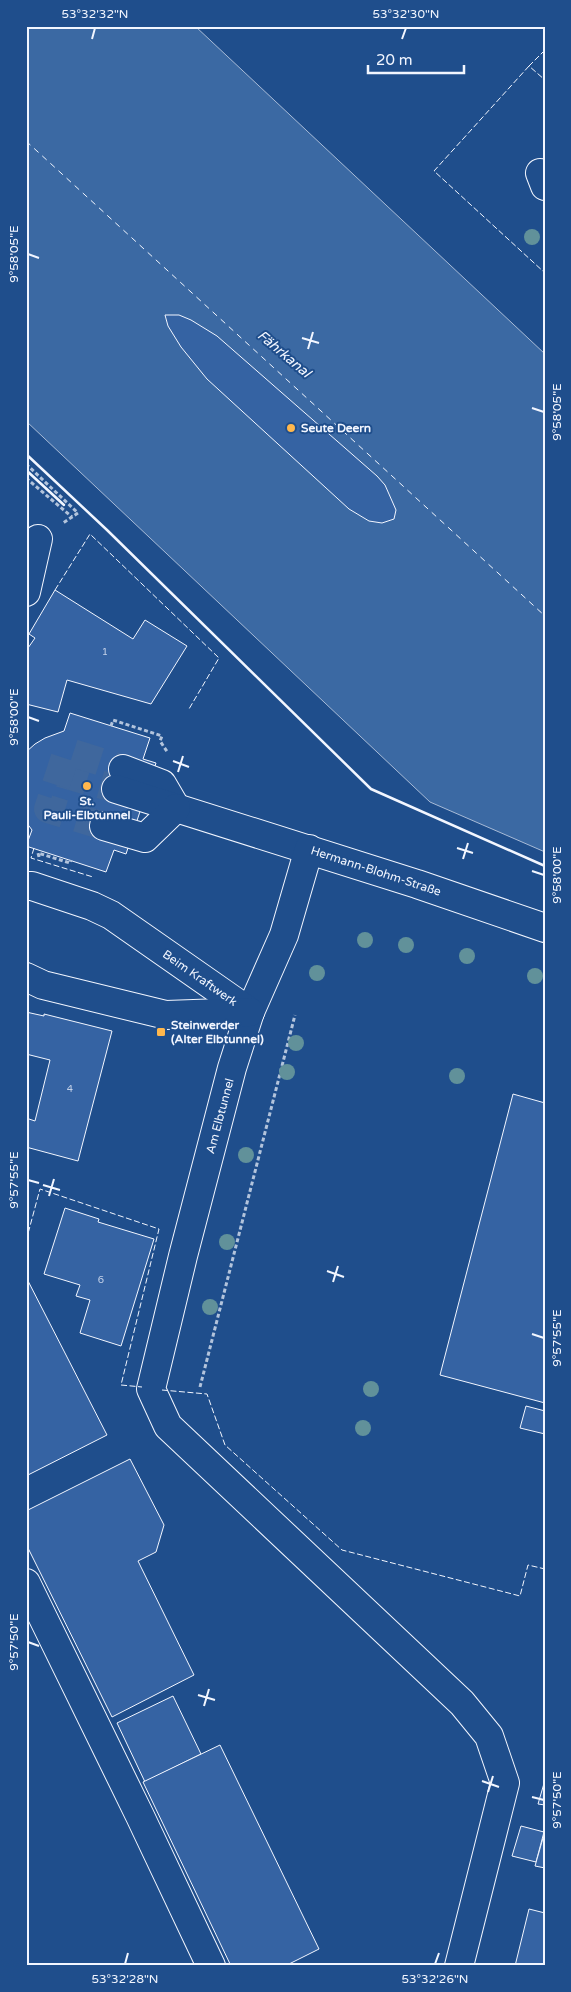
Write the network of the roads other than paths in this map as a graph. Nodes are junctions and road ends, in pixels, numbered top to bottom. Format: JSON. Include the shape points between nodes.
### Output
{"nodes":[{"id":1,"x":38,"y":539,"type":"dead end"},
{"id":2,"x":26,"y":592,"type":"edge"},
{"id":3,"x":176,"y":808,"type":"junction"},
{"id":4,"x":309,"y":849,"type":"junction"},
{"id":5,"x":26,"y":886,"type":"edge"},
{"id":6,"x":545,"y":928,"type":"edge"},
{"id":7,"x":26,"y":978,"type":"edge"},
{"id":8,"x":250,"y":1012,"type":"junction"},
{"id":9,"x":26,"y":1584,"type":"edge"},
{"id":10,"x":210,"y":1966,"type":"edge"},
{"id":11,"x":459,"y":1966,"type":"edge"}],
"edges":[{"from":1,"to":2,"type":"street"},
{"from":3,"to":3,"type":"street","via":[[162,784],[113,798],[145,819]]},
{"from":3,"to":4,"type":"street","name":"Hermann-Blohm-Straße"},
{"from":4,"to":6,"type":"street","name":"Hermann-Blohm-Straße"},
{"from":4,"to":8,"type":"street","name":"Am Elbtunnel","via":[[284,935]]},
{"from":5,"to":8,"type":"street","name":"Beim Kraftwerk","via":[[92,906],[110,915]]},
{"from":7,"to":8,"type":"street","name":"Beim Kraftwerk","via":[[166,1015]]},
{"from":8,"to":11,"type":"street","name":"Am Elbtunnel","via":[[182,1256],[152,1388],[168,1426],[462,1703],[489,1736],[505,1783]]},
{"from":9,"to":10,"type":"street"}]}
